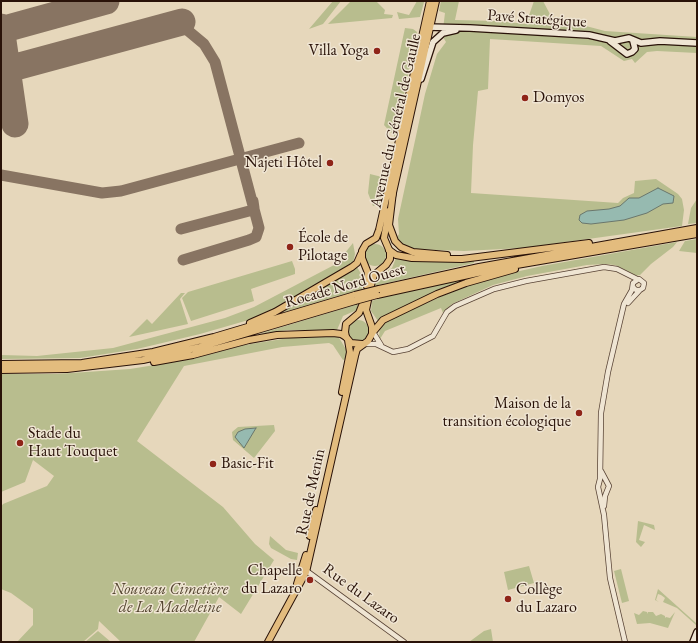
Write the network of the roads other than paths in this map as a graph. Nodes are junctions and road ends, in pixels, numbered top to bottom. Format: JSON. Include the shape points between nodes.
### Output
{"nodes":[{"id":1,"x":430,"y":1,"type":"edge"},
{"id":2,"x":436,"y":1,"type":"edge"},
{"id":3,"x":428,"y":25,"type":"junction"},
{"id":4,"x":483,"y":28,"type":"junction"},
{"id":5,"x":602,"y":37,"type":"junction"},
{"id":6,"x":622,"y":40,"type":"junction"},
{"id":7,"x":633,"y":41,"type":"junction"},
{"id":8,"x":652,"y":41,"type":"junction"},
{"id":9,"x":697,"y":43,"type":"edge"},
{"id":10,"x":634,"y":50,"type":"junction"},
{"id":11,"x":621,"y":51,"type":"junction"},
{"id":12,"x":417,"y":86,"type":"junction"},
{"id":13,"x":394,"y":192,"type":"junction"},
{"id":14,"x":697,"y":228,"type":"edge"},
{"id":15,"x":676,"y":231,"type":"junction"},
{"id":16,"x":697,"y":234,"type":"edge"},
{"id":17,"x":371,"y":241,"type":"junction"},
{"id":18,"x":388,"y":248,"type":"junction"},
{"id":19,"x":534,"y":250,"type":"junction"},
{"id":20,"x":361,"y":254,"type":"junction"},
{"id":21,"x":546,"y":260,"type":"junction"},
{"id":22,"x":365,"y":264,"type":"junction"},
{"id":23,"x":382,"y":268,"type":"junction"},
{"id":24,"x":622,"y":271,"type":"junction"},
{"id":25,"x":637,"y":279,"type":"junction"},
{"id":26,"x":633,"y":286,"type":"junction"},
{"id":27,"x":639,"y":290,"type":"junction"},
{"id":28,"x":378,"y":292,"type":"junction"},
{"id":29,"x":355,"y":298,"type":"junction"},
{"id":30,"x":623,"y":311,"type":"junction"},
{"id":31,"x":352,"y":318,"type":"junction"},
{"id":32,"x":370,"y":322,"type":"junction"},
{"id":33,"x":372,"y":332,"type":"junction"},
{"id":34,"x":347,"y":339,"type":"junction"},
{"id":35,"x":364,"y":344,"type":"junction"},
{"id":36,"x":384,"y":347,"type":"junction"},
{"id":37,"x":165,"y":350,"type":"junction"},
{"id":38,"x":1,"y":364,"type":"edge"},
{"id":39,"x":105,"y":366,"type":"junction"},
{"id":40,"x":1,"y":370,"type":"edge"},
{"id":41,"x":600,"y":459,"type":"junction"},
{"id":42,"x":325,"y":479,"type":"junction"},
{"id":43,"x":606,"y":482,"type":"junction"},
{"id":44,"x":598,"y":484,"type":"junction"},
{"id":45,"x":599,"y":491,"type":"junction"},
{"id":46,"x":607,"y":491,"type":"junction"},
{"id":47,"x":604,"y":516,"type":"junction"},
{"id":48,"x":305,"y":570,"type":"junction"},
{"id":49,"x":697,"y":632,"type":"edge"},
{"id":50,"x":264,"y":642,"type":"edge"},
{"id":51,"x":268,"y":642,"type":"edge"},
{"id":52,"x":404,"y":642,"type":"edge"},
{"id":53,"x":625,"y":642,"type":"edge"},
{"id":54,"x":693,"y":642,"type":"edge"}],
"edges":[{"from":1,"to":3,"type":"main road","name":"Avenue du Général de Gaulle"},
{"from":2,"to":3,"type":"main road","name":"Avenue du Général de Gaulle"},
{"from":3,"to":4,"type":"main road","name":"Pavé Stratégique"},
{"from":3,"to":12,"type":"main road","name":"Avenue du Général de Gaulle"},
{"from":3,"to":17,"type":"main road","name":"Avenue du Général de Gaulle","via":[[379,230],[376,238]]},
{"from":4,"to":5,"type":"main road","name":"Pavé Stratégique"},
{"from":4,"to":12,"type":"main road","via":[[452,30],[437,38],[430,46]]},
{"from":5,"to":6,"type":"main road","name":"Pavé Stratégique","via":[[613,41]]},
{"from":5,"to":11,"type":"main road","name":"Pavé Stratégique"},
{"from":6,"to":7,"type":"main road","via":[[628,38]]},
{"from":6,"to":11,"type":"main road"},
{"from":7,"to":8,"type":"main road"},
{"from":7,"to":10,"type":"main road"},
{"from":8,"to":9,"type":"main road"},
{"from":8,"to":10,"type":"main road"},
{"from":10,"to":11,"type":"main road","via":[[627,54]]},
{"from":12,"to":13,"type":"main road","name":"Avenue du Général de Gaulle"},
{"from":13,"to":18,"type":"main road","name":"Avenue du Général de Gaulle","via":[[384,229]]},
{"from":13,"to":19,"type":"main road","via":[[389,218],[391,233],[398,244],[409,251],[472,255]]},
{"from":14,"to":15,"type":"main road","name":"Rocade Nord Ouest"},
{"from":15,"to":19,"type":"main road"},
{"from":15,"to":28,"type":"main road","name":"Rocade Nord Ouest","via":[[488,265]]},
{"from":16,"to":21,"type":"main road","name":"Rocade Nord Ouest"},
{"from":17,"to":18,"type":"main road","via":[[379,241]]},
{"from":17,"to":20,"type":"main road","via":[[364,246]]},
{"from":18,"to":19,"type":"main road","via":[[396,255],[405,257],[451,259]]},
{"from":18,"to":23,"type":"main road","via":[[389,260]]},
{"from":20,"to":22,"type":"main road"},
{"from":20,"to":37,"type":"main road","via":[[355,265],[271,313],[236,328]]},
{"from":21,"to":28,"type":"main road","name":"Rocade Nord Ouest"},
{"from":21,"to":33,"type":"main road","via":[[446,291],[383,320]]},
{"from":22,"to":23,"type":"main road","via":[[373,269]]},
{"from":22,"to":31,"type":"main road","via":[[368,281],[362,307]]},
{"from":23,"to":32,"type":"main road","via":[[374,275],[366,308]]},
{"from":24,"to":25,"type":"street"},
{"from":24,"to":26,"type":"street"},
{"from":24,"to":36,"type":"street","via":[[611,267],[599,267],[497,288],[452,307],[436,333],[427,340],[397,352]]},
{"from":25,"to":26,"type":"street"},
{"from":25,"to":27,"type":"street","via":[[642,280],[644,284]]},
{"from":26,"to":27,"type":"street"},
{"from":26,"to":30,"type":"street"},
{"from":27,"to":30,"type":"street"},
{"from":28,"to":29,"type":"main road","name":"Rocade Nord Ouest","bridge":true},
{"from":29,"to":37,"type":"main road","name":"Rocade Nord Ouest"},
{"from":29,"to":39,"type":"main road","name":"Rocade Nord Ouest","via":[[189,350]]},
{"from":30,"to":41,"type":"street","via":[[604,393],[600,425]]},
{"from":31,"to":32,"type":"main road","via":[[361,317]]},
{"from":31,"to":34,"type":"main road","via":[[345,328]]},
{"from":32,"to":33,"type":"main road"},
{"from":33,"to":35,"type":"main road"},
{"from":33,"to":36,"type":"street","via":[[375,339]]},
{"from":34,"to":35,"type":"main road","via":[[355,344]]},
{"from":34,"to":39,"type":"main road","via":[[341,334],[333,333],[278,334],[194,355]]},
{"from":34,"to":42,"type":"main road","name":"Rue de Menin","via":[[349,359]]},
{"from":35,"to":36,"type":"street","via":[[374,343]]},
{"from":35,"to":42,"type":"main road","name":"Rue de Menin","via":[[357,349]]},
{"from":37,"to":38,"type":"main road","name":"Rocade Nord Ouest","via":[[82,363]]},
{"from":39,"to":40,"type":"main road","name":"Rocade Nord Ouest"},
{"from":41,"to":43,"type":"street","via":[[601,472]]},
{"from":41,"to":44,"type":"street"},
{"from":42,"to":48,"type":"main road","name":"Rue de Menin"},
{"from":43,"to":44,"type":"street"},
{"from":43,"to":46,"type":"street","via":[[609,486]]},
{"from":44,"to":45,"type":"street"},
{"from":45,"to":46,"type":"street"},
{"from":45,"to":47,"type":"street"},
{"from":46,"to":47,"type":"street"},
{"from":47,"to":53,"type":"street","via":[[610,578]]},
{"from":48,"to":50,"type":"main road","name":"Rue de Menin"},
{"from":48,"to":51,"type":"main road","name":"Rue de Menin"},
{"from":48,"to":52,"type":"street","name":"Rue du Lazaro"},
{"from":49,"to":54,"type":"main road"}]}
